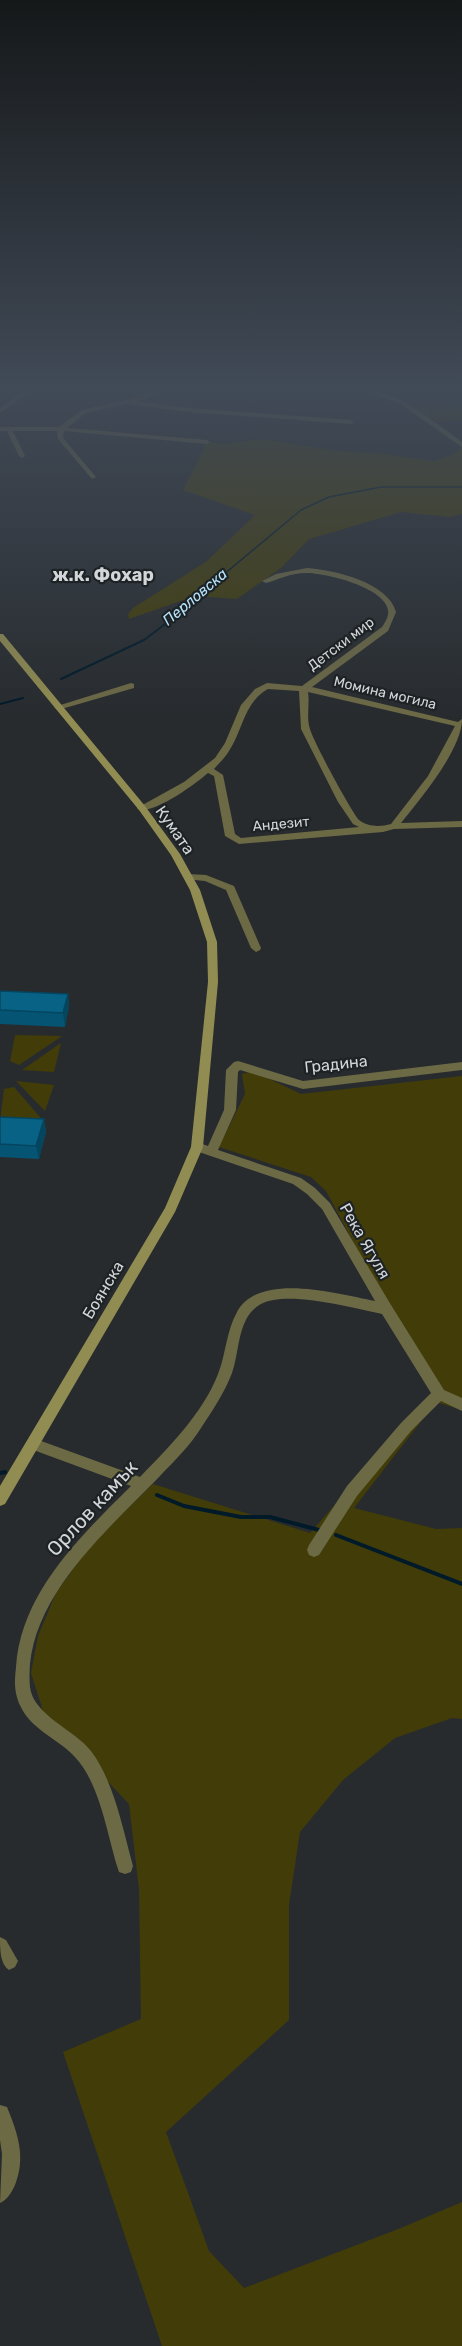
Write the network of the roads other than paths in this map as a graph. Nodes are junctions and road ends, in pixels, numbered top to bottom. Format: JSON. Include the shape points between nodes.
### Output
{"nodes":[{"id":1,"x":266,"y":580,"type":"dead end"},
{"id":2,"x":0,"y":636,"type":"edge"},
{"id":3,"x":131,"y":686,"type":"dead end"},
{"id":4,"x":303,"y":690,"type":"junction"},
{"id":5,"x":58,"y":707,"type":"junction"},
{"id":6,"x":461,"y":724,"type":"edge"},
{"id":7,"x":209,"y":770,"type":"junction"},
{"id":8,"x":142,"y":808,"type":"junction"},
{"id":9,"x":462,"y":824,"type":"edge"},
{"id":10,"x":394,"y":826,"type":"junction"},
{"id":11,"x":371,"y":829,"type":"junction"},
{"id":12,"x":188,"y":877,"type":"junction"},
{"id":13,"x":255,"y":948,"type":"dead end"},
{"id":14,"x":462,"y":1066,"type":"edge"},
{"id":15,"x":201,"y":1086,"type":"joint"},
{"id":16,"x":197,"y":1147,"type":"junction"},
{"id":17,"x":211,"y":1152,"type":"junction"},
{"id":18,"x":386,"y":1310,"type":"junction"},
{"id":19,"x":439,"y":1394,"type":"junction"},
{"id":20,"x":462,"y":1405,"type":"edge"},
{"id":21,"x":33,"y":1444,"type":"junction"},
{"id":22,"x":143,"y":1484,"type":"junction"},
{"id":23,"x":0,"y":1499,"type":"edge"},
{"id":24,"x":314,"y":1550,"type":"dead end"},
{"id":25,"x":125,"y":1866,"type":"dead end"},
{"id":26,"x":0,"y":2114,"type":"edge"},
{"id":27,"x":0,"y":2193,"type":"edge"}],
"edges":[{"from":1,"to":4,"type":"street","name":"Детски мир","via":[[288,572],[334,574],[373,590],[392,612],[385,629]]},
{"from":2,"to":5,"type":"main road","name":"Кумата"},
{"from":3,"to":5,"type":"street"},
{"from":4,"to":6,"type":"street","name":"Момина могила"},
{"from":4,"to":7,"type":"street","name":"Детски мир","via":[[261,688],[241,713],[225,750]]},
{"from":4,"to":11,"type":"street","via":[[305,729],[356,822]]},
{"from":5,"to":8,"type":"main road","name":"Кумата"},
{"from":6,"to":10,"type":"street","via":[[432,777]]},
{"from":7,"to":8,"type":"street","name":"Детски мир"},
{"from":7,"to":11,"type":"street","name":"Андезит","via":[[218,775],[230,836],[239,841]]},
{"from":8,"to":12,"type":"main road","name":"Кумата"},
{"from":9,"to":10,"type":"street"},
{"from":10,"to":11,"type":"street","name":"Андезит"},
{"from":12,"to":13,"type":"street","via":[[206,878],[230,888]]},
{"from":12,"to":15,"type":"main road","name":"Кумата","via":[[212,942],[213,982]]},
{"from":14,"to":17,"type":"street","name":"Градина","via":[[303,1085],[238,1065],[232,1070],[230,1110]]},
{"from":15,"to":16,"type":"main road","name":"Боянска"},
{"from":16,"to":17,"type":"street","name":"Река Ягуля"},
{"from":16,"to":21,"type":"main road","name":"Боянска","via":[[171,1209]]},
{"from":17,"to":18,"type":"street","name":"Река Ягуля","via":[[297,1181],[311,1191],[326,1206]]},
{"from":18,"to":19,"type":"street","name":"Река Ягуля"},
{"from":18,"to":22,"type":"street","name":"Орлов камък","via":[[299,1295],[276,1294],[256,1300],[237,1325],[224,1375],[191,1433]]},
{"from":19,"to":20,"type":"street"},
{"from":19,"to":24,"type":"street","via":[[352,1491]]},
{"from":21,"to":22,"type":"street"},
{"from":21,"to":23,"type":"main road","name":"Боянска"},
{"from":22,"to":25,"type":"street","name":"Орлов камък","via":[[83,1544],[46,1594],[33,1621],[22,1688],[32,1712],[86,1758],[104,1797]]},
{"from":26,"to":27,"type":"street","via":[[10,2135],[12,2161]]}]}
